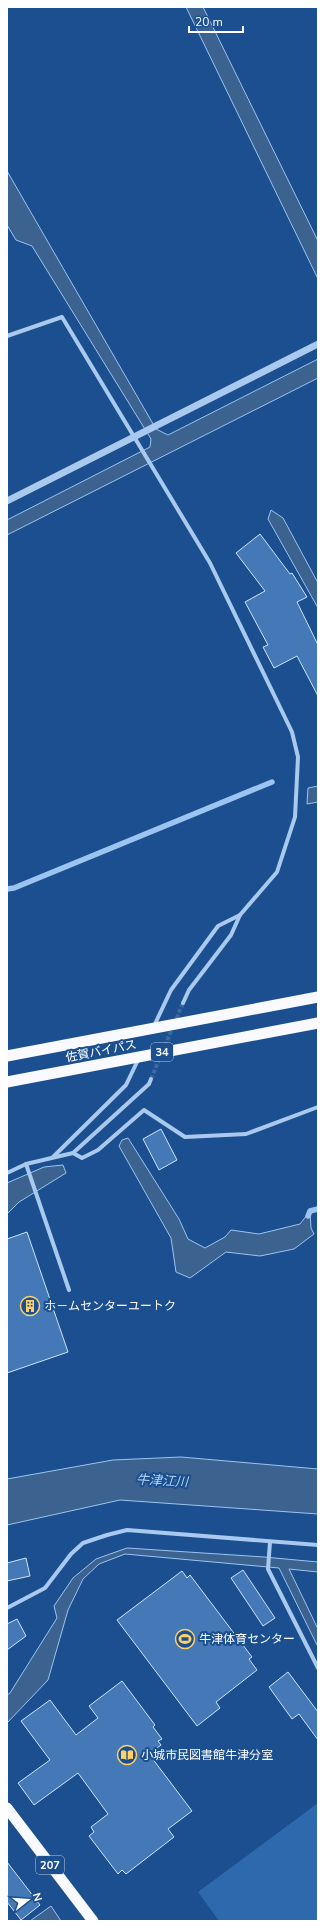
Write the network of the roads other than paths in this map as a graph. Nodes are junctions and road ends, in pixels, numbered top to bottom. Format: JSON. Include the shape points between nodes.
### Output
{"nodes":[{"id":1,"x":7,"y":336,"type":"edge"},
{"id":2,"x":318,"y":344,"type":"edge"},
{"id":3,"x":135,"y":436,"type":"junction"},
{"id":4,"x":7,"y":501,"type":"edge"},
{"id":5,"x":240,"y":915,"type":"junction"},
{"id":6,"x":318,"y":997,"type":"edge"},
{"id":7,"x":183,"y":1003,"type":"tunnel mouth"},
{"id":8,"x":318,"y":1022,"type":"edge"},
{"id":9,"x":153,"y":1029,"type":"junction"},
{"id":10,"x":7,"y":1056,"type":"edge"},
{"id":11,"x":140,"y":1056,"type":"junction"},
{"id":12,"x":151,"y":1078,"type":"tunnel mouth"},
{"id":13,"x":7,"y":1082,"type":"edge"},
{"id":14,"x":318,"y":1107,"type":"edge"},
{"id":15,"x":73,"y":1153,"type":"junction"},
{"id":16,"x":52,"y":1158,"type":"junction"},
{"id":17,"x":26,"y":1164,"type":"junction"},
{"id":18,"x":7,"y":1173,"type":"edge"},
{"id":19,"x":69,"y":1290,"type":"dead end"},
{"id":20,"x":270,"y":1542,"type":"junction"},
{"id":21,"x":318,"y":1545,"type":"edge"},
{"id":22,"x":7,"y":1608,"type":"edge"},
{"id":23,"x":318,"y":1668,"type":"edge"},
{"id":24,"x":7,"y":1808,"type":"edge"},
{"id":25,"x":93,"y":1921,"type":"edge"}],
"edges":[{"from":1,"to":3,"type":"street","via":[[62,317]]},
{"from":2,"to":3,"type":"street"},
{"from":3,"to":4,"type":"street"},
{"from":3,"to":5,"type":"street","via":[[210,563],[292,732],[298,757],[295,817],[277,872]]},
{"from":5,"to":7,"type":"street","via":[[231,935],[189,990]]},
{"from":5,"to":9,"type":"street","via":[[218,926],[171,990]]},
{"from":6,"to":9,"type":"highway","name":"佐賀バイパス","number":"34"},
{"from":8,"to":11,"type":"highway","name":"佐賀バイパス","number":"34"},
{"from":9,"to":10,"type":"highway","name":"佐賀バイパス","number":"34"},
{"from":11,"to":13,"type":"highway","name":"佐賀バイパス","number":"34"},
{"from":11,"to":16,"type":"street","via":[[126,1085]]},
{"from":12,"to":15,"type":"street","via":[[148,1084]]},
{"from":14,"to":15,"type":"street","via":[[246,1134],[185,1137],[144,1110],[98,1150],[82,1158]]},
{"from":15,"to":16,"type":"street"},
{"from":16,"to":17,"type":"street"},
{"from":17,"to":18,"type":"street"},
{"from":17,"to":19,"type":"street"},
{"from":20,"to":21,"type":"street"},
{"from":20,"to":22,"type":"street","via":[[128,1530],[107,1535],[83,1543],[44,1588]]},
{"from":20,"to":23,"type":"street","via":[[268,1569]]},
{"from":24,"to":25,"type":"highway","number":"207"}]}
